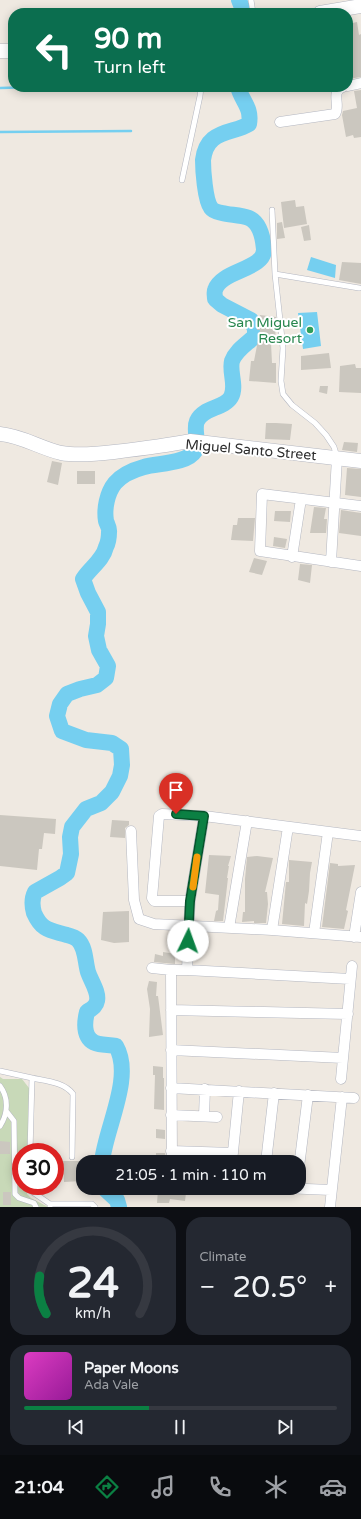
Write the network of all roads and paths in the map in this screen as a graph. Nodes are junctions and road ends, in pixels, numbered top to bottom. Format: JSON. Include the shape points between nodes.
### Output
{"nodes":[{"id":1,"x":361,"y":6,"type":"edge"},
{"id":2,"x":349,"y":8,"type":"edge"},
{"id":3,"x":200,"y":92,"type":"edge"},
{"id":4,"x":337,"y":92,"type":"edge"},
{"id":5,"x":280,"y":122,"type":"dead end"},
{"id":6,"x":182,"y":180,"type":"dead end"},
{"id":7,"x":272,"y":210,"type":"dead end"},
{"id":8,"x":276,"y":274,"type":"junction"},
{"id":9,"x":359,"y":288,"type":"dead end"},
{"id":10,"x":0,"y":434,"type":"edge"},
{"id":11,"x":337,"y":458,"type":"junction"},
{"id":12,"x":361,"y":461,"type":"edge"},
{"id":13,"x":301,"y":499,"type":"junction"},
{"id":14,"x":335,"y":503,"type":"junction"},
{"id":15,"x":361,"y":506,"type":"edge"},
{"id":16,"x":292,"y":557,"type":"junction"},
{"id":17,"x":331,"y":562,"type":"junction"},
{"id":18,"x":361,"y":566,"type":"edge"},
{"id":19,"x":204,"y":816,"type":"junction"},
{"id":20,"x":247,"y":822,"type":"junction"},
{"id":21,"x":288,"y":827,"type":"junction"},
{"id":22,"x":131,"y":831,"type":"dead end"},
{"id":23,"x":328,"y":832,"type":"junction"},
{"id":24,"x":361,"y":836,"type":"edge"},
{"id":25,"x":361,"y":892,"type":"edge"},
{"id":26,"x":190,"y":901,"type":"junction"},
{"id":27,"x":189,"y":927,"type":"junction"},
{"id":28,"x":229,"y":928,"type":"junction"},
{"id":29,"x":272,"y":930,"type":"junction"},
{"id":30,"x":314,"y":933,"type":"junction"},
{"id":31,"x":358,"y":937,"type":"edge"},
{"id":32,"x":352,"y":966,"type":"dead end"},
{"id":33,"x":152,"y":968,"type":"dead end"},
{"id":34,"x":171,"y":970,"type":"junction"},
{"id":35,"x":187,"y":970,"type":"junction"},
{"id":36,"x":350,"y":979,"type":"junction"},
{"id":37,"x":171,"y":1010,"type":"junction"},
{"id":38,"x":348,"y":1014,"type":"junction"},
{"id":39,"x":171,"y":1050,"type":"junction"},
{"id":40,"x":343,"y":1058,"type":"junction"},
{"id":41,"x":0,"y":1071,"type":"edge"},
{"id":42,"x":32,"y":1078,"type":"junction"},
{"id":43,"x":341,"y":1079,"type":"dead end"},
{"id":44,"x":0,"y":1086,"type":"edge"},
{"id":45,"x":171,"y":1088,"type":"junction"},
{"id":46,"x":206,"y":1090,"type":"junction"},
{"id":47,"x":239,"y":1091,"type":"junction"},
{"id":48,"x":274,"y":1093,"type":"junction"},
{"id":49,"x":308,"y":1095,"type":"junction"},
{"id":50,"x":342,"y":1097,"type":"junction"},
{"id":51,"x":354,"y":1098,"type":"dead end"},
{"id":52,"x":6,"y":1112,"type":"junction"},
{"id":53,"x":171,"y":1115,"type":"junction"},
{"id":54,"x":204,"y":1116,"type":"junction"},
{"id":55,"x":217,"y":1117,"type":"dead end"},
{"id":56,"x":0,"y":1126,"type":"edge"},
{"id":57,"x":30,"y":1143,"type":"edge"},
{"id":58,"x":171,"y":1151,"type":"junction"},
{"id":59,"x":171,"y":1155,"type":"edge"},
{"id":60,"x":212,"y":1155,"type":"edge"},
{"id":61,"x":232,"y":1155,"type":"edge"},
{"id":62,"x":267,"y":1155,"type":"edge"},
{"id":63,"x":300,"y":1155,"type":"edge"},
{"id":64,"x":72,"y":1157,"type":"dead end"},
{"id":65,"x":306,"y":1189,"type":"edge"},
{"id":66,"x":331,"y":1190,"type":"junction"},
{"id":67,"x":36,"y":1195,"type":"edge"},
{"id":68,"x":50,"y":1205,"type":"edge"},
{"id":69,"x":36,"y":1207,"type":"edge"},
{"id":70,"x":95,"y":1207,"type":"edge"},
{"id":71,"x":330,"y":1207,"type":"edge"}],
"edges":[{"from":1,"to":2,"type":"main road"},
{"from":3,"to":6,"type":"lane"},
{"from":4,"to":5,"type":"street","via":[[335,114]]},
{"from":7,"to":8,"type":"lane"},
{"from":8,"to":9,"type":"lane"},
{"from":8,"to":11,"type":"lane","via":[[283,348],[283,394],[326,435],[334,447]]},
{"from":10,"to":11,"type":"main road","name":"Miguel Santo Street","via":[[16,436],[61,453],[97,454],[196,442]]},
{"from":11,"to":12,"type":"main road","name":"Miguel Santo Street"},
{"from":11,"to":14,"type":"street"},
{"from":13,"to":14,"type":"street"},
{"from":13,"to":16,"type":"street"},
{"from":13,"to":16,"type":"street","via":[[262,494],[260,551]]},
{"from":14,"to":15,"type":"street"},
{"from":14,"to":17,"type":"street"},
{"from":16,"to":17,"type":"street"},
{"from":17,"to":18,"type":"street"},
{"from":19,"to":20,"type":"street"},
{"from":19,"to":26,"type":"street"},
{"from":19,"to":26,"type":"street","via":[[159,816],[152,898],[154,901]]},
{"from":20,"to":21,"type":"street"},
{"from":20,"to":28,"type":"street"},
{"from":21,"to":23,"type":"street"},
{"from":21,"to":29,"type":"street"},
{"from":22,"to":27,"type":"street","via":[[134,900],[139,919],[154,924]]},
{"from":23,"to":24,"type":"street"},
{"from":23,"to":30,"type":"street"},
{"from":25,"to":31,"type":"street"},
{"from":26,"to":27,"type":"street"},
{"from":27,"to":28,"type":"street"},
{"from":27,"to":35,"type":"street"},
{"from":28,"to":29,"type":"street"},
{"from":29,"to":30,"type":"street"},
{"from":30,"to":31,"type":"street"},
{"from":32,"to":36,"type":"street"},
{"from":33,"to":34,"type":"street"},
{"from":34,"to":35,"type":"street"},
{"from":34,"to":37,"type":"street"},
{"from":35,"to":36,"type":"street"},
{"from":36,"to":38,"type":"street"},
{"from":37,"to":38,"type":"street"},
{"from":37,"to":39,"type":"street"},
{"from":38,"to":40,"type":"street"},
{"from":39,"to":40,"type":"street"},
{"from":39,"to":45,"type":"street"},
{"from":40,"to":43,"type":"street"},
{"from":41,"to":42,"type":"lane"},
{"from":42,"to":57,"type":"lane"},
{"from":42,"to":64,"type":"lane","via":[[61,1084],[73,1094]]},
{"from":44,"to":52,"type":"lane","via":[[6,1100]]},
{"from":45,"to":46,"type":"street"},
{"from":45,"to":53,"type":"street"},
{"from":46,"to":47,"type":"street"},
{"from":46,"to":54,"type":"street"},
{"from":47,"to":48,"type":"street"},
{"from":47,"to":61,"type":"street"},
{"from":48,"to":49,"type":"street"},
{"from":48,"to":62,"type":"street"},
{"from":49,"to":50,"type":"street"},
{"from":49,"to":63,"type":"street"},
{"from":50,"to":51,"type":"street"},
{"from":50,"to":66,"type":"street"},
{"from":52,"to":56,"type":"lane"},
{"from":52,"to":69,"type":"lane","via":[[14,1120],[15,1194],[34,1203]]},
{"from":53,"to":54,"type":"street"},
{"from":53,"to":58,"type":"street"},
{"from":54,"to":55,"type":"street"},
{"from":58,"to":59,"type":"street"},
{"from":58,"to":60,"type":"street"},
{"from":65,"to":66,"type":"street"},
{"from":66,"to":71,"type":"street"},
{"from":67,"to":68,"type":"lane"},
{"from":68,"to":70,"type":"lane","via":[[92,1204]]}]}
